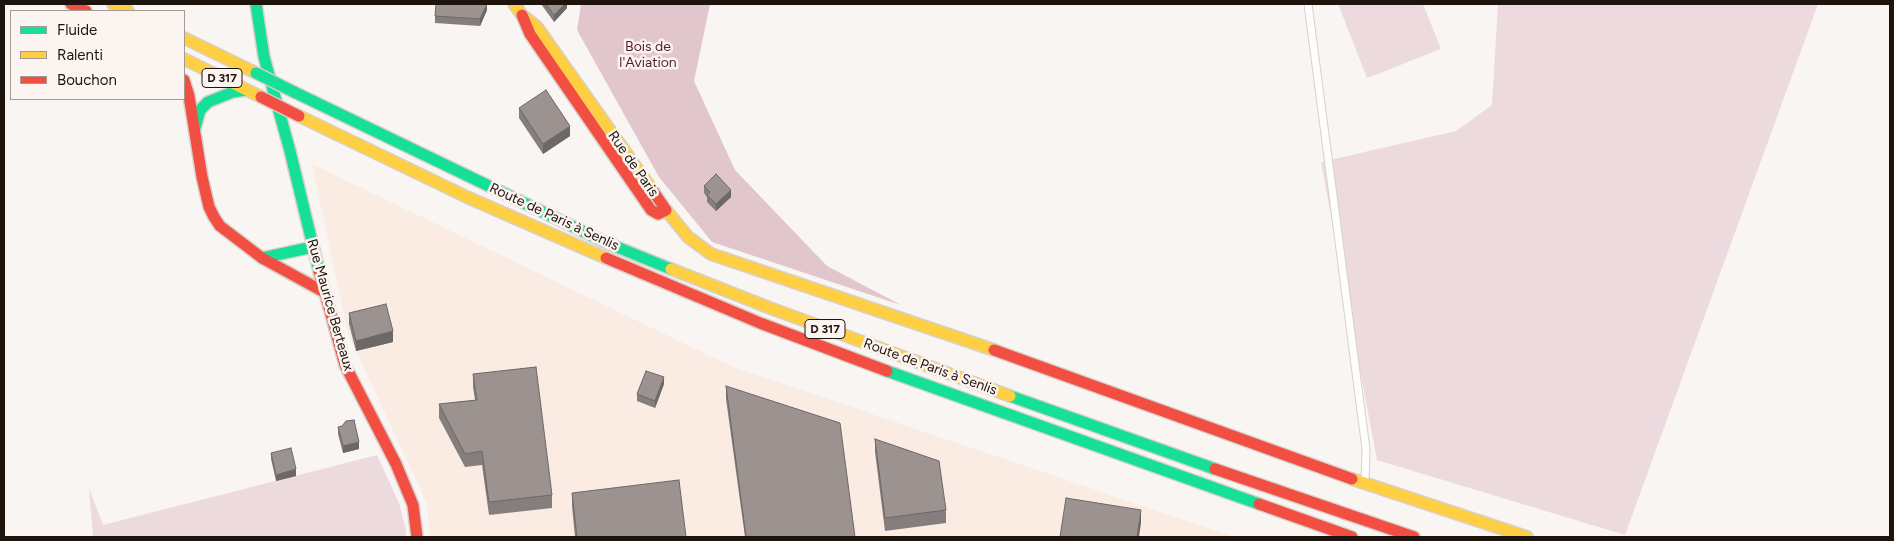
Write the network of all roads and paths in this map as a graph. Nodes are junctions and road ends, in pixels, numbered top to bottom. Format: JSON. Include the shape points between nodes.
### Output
{"nodes":[{"id":1,"x":71,"y":4,"type":"edge"},
{"id":2,"x":112,"y":4,"type":"edge"},
{"id":3,"x":256,"y":4,"type":"edge"},
{"id":4,"x":514,"y":4,"type":"edge"},
{"id":5,"x":1308,"y":4,"type":"edge"},
{"id":6,"x":84,"y":10,"type":"edge"},
{"id":7,"x":126,"y":10,"type":"edge"},
{"id":8,"x":185,"y":38,"type":"edge"},
{"id":9,"x":185,"y":60,"type":"edge"},
{"id":10,"x":185,"y":84,"type":"edge"},
{"id":11,"x":246,"y":90,"type":"junction"},
{"id":12,"x":195,"y":128,"type":"junction"},
{"id":13,"x":312,"y":247,"type":"junction"},
{"id":14,"x":262,"y":258,"type":"junction"},
{"id":15,"x":324,"y":292,"type":"junction"},
{"id":16,"x":1365,"y":484,"type":"junction"},
{"id":17,"x":417,"y":537,"type":"edge"},
{"id":18,"x":1352,"y":537,"type":"edge"},
{"id":19,"x":1414,"y":537,"type":"edge"},
{"id":20,"x":1527,"y":537,"type":"edge"}],
"edges":[{"from":1,"to":6,"type":"main road"},
{"from":2,"to":7,"type":"main road"},
{"from":3,"to":13,"type":"main road","name":"Rue Maurice Berteaux","via":[[264,57]]},
{"from":4,"to":16,"type":"main road","name":"Rue de Paris","via":[[530,34],[651,210],[658,214],[666,210],[688,237],[711,254],[1016,358]]},
{"from":5,"to":16,"type":"lane","via":[[1366,450]]},
{"from":8,"to":19,"type":"main road","name":"Route de Paris à Senlis","number":"D 317","bridge":true,"via":[[616,247],[896,355]]},
{"from":9,"to":11,"type":"main road","number":"D 317"},
{"from":10,"to":12,"type":"main road"},
{"from":11,"to":12,"type":"main road","via":[[208,102],[200,110]]},
{"from":11,"to":18,"type":"main road","name":"Route de Paris à Senlis","number":"D 317","bridge":true,"via":[[496,210],[752,320]]},
{"from":12,"to":14,"type":"main road","via":[[202,177],[214,217],[220,226]]},
{"from":13,"to":14,"type":"main road"},
{"from":13,"to":15,"type":"main road","name":"Rue Maurice Berteaux"},
{"from":14,"to":15,"type":"main road"},
{"from":15,"to":17,"type":"main road","name":"Rue Maurice Berteaux","via":[[345,365],[396,464],[413,505]]},
{"from":16,"to":20,"type":"main road"}]}
